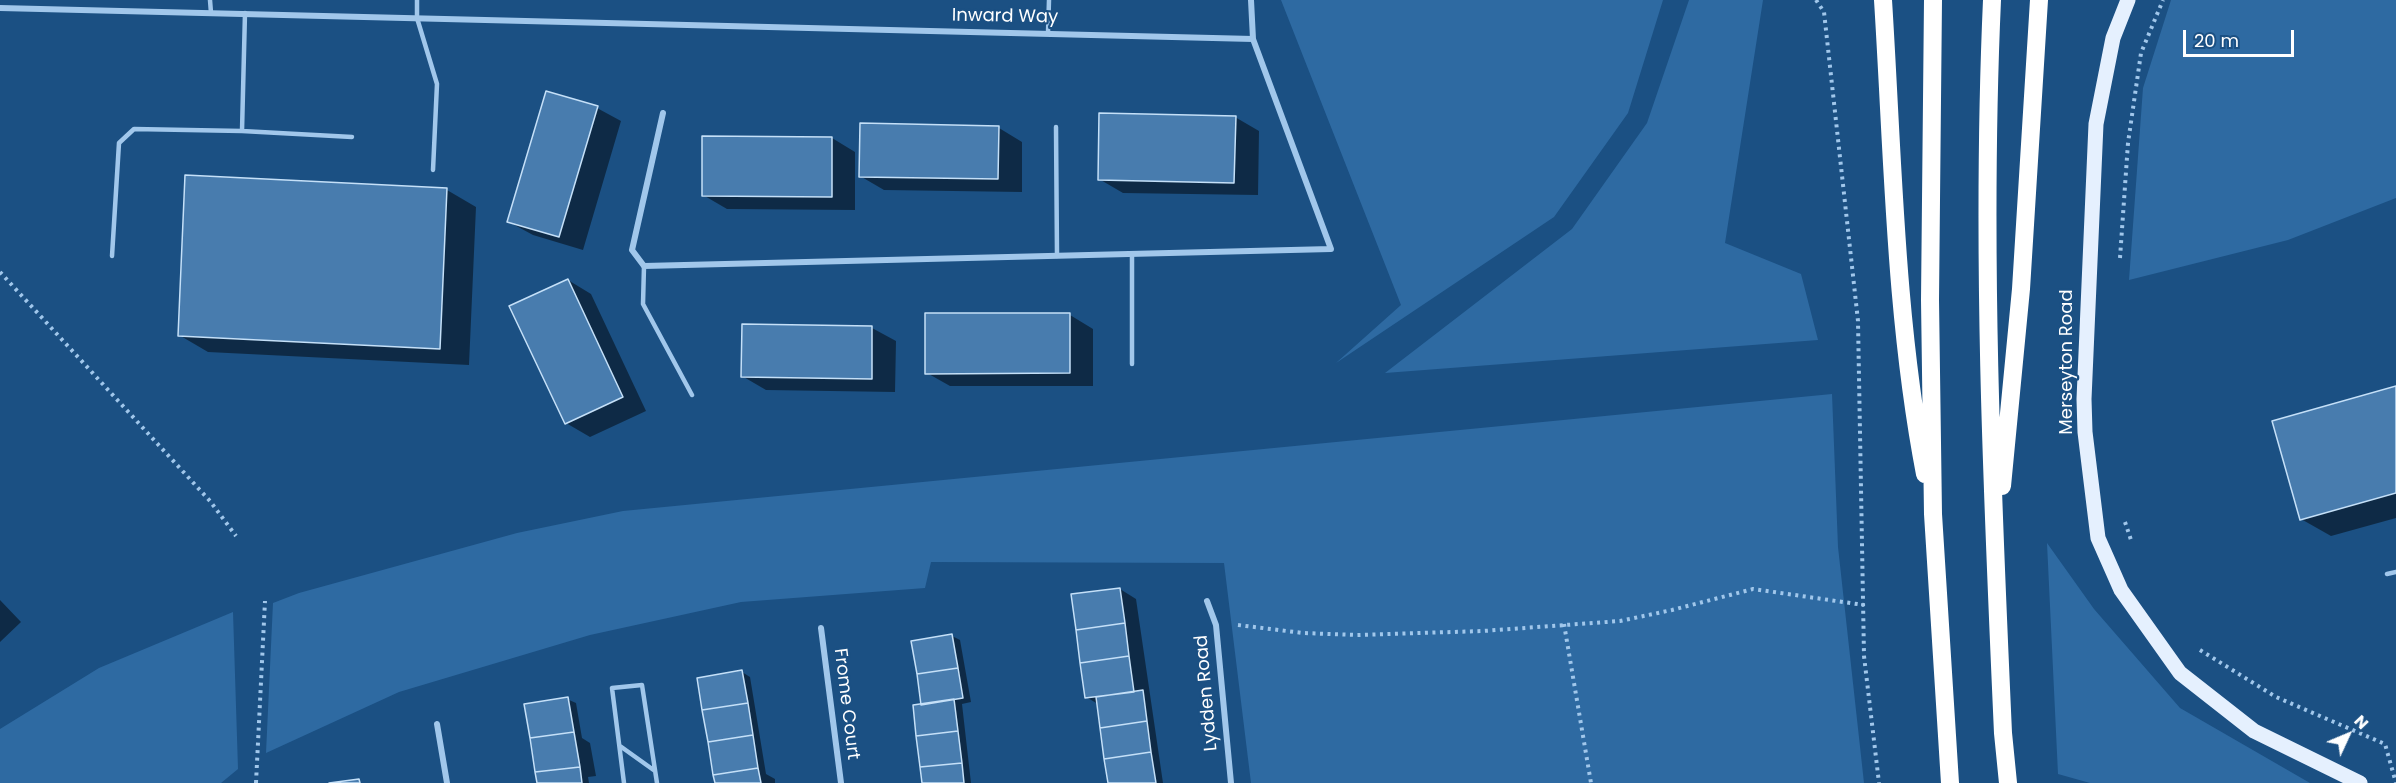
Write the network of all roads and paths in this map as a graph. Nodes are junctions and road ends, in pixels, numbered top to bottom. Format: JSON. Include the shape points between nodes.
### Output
{"nodes":[{"id":1,"x":210,"y":0,"type":"edge"},
{"id":2,"x":417,"y":0,"type":"edge"},
{"id":3,"x":1049,"y":0,"type":"edge"},
{"id":4,"x":1251,"y":0,"type":"edge"},
{"id":5,"x":1816,"y":0,"type":"edge"},
{"id":6,"x":1883,"y":0,"type":"edge"},
{"id":7,"x":1933,"y":0,"type":"edge"},
{"id":8,"x":1992,"y":0,"type":"edge"},
{"id":9,"x":2039,"y":0,"type":"edge"},
{"id":10,"x":2128,"y":0,"type":"edge"},
{"id":11,"x":2163,"y":0,"type":"edge"},
{"id":12,"x":0,"y":8,"type":"edge"},
{"id":13,"x":210,"y":13,"type":"junction"},
{"id":14,"x":245,"y":14,"type":"junction"},
{"id":15,"x":417,"y":18,"type":"junction"},
{"id":16,"x":1048,"y":33,"type":"junction"},
{"id":17,"x":1253,"y":39,"type":"junction"},
{"id":18,"x":663,"y":113,"type":"dead end"},
{"id":19,"x":1056,"y":127,"type":"dead end"},
{"id":20,"x":242,"y":131,"type":"junction"},
{"id":21,"x":352,"y":137,"type":"dead end"},
{"id":22,"x":433,"y":170,"type":"dead end"},
{"id":23,"x":1132,"y":254,"type":"junction"},
{"id":24,"x":112,"y":256,"type":"dead end"},
{"id":25,"x":1057,"y":256,"type":"junction"},
{"id":26,"x":2119,"y":262,"type":"dead end"},
{"id":27,"x":644,"y":266,"type":"junction"},
{"id":28,"x":0,"y":272,"type":"edge"},
{"id":29,"x":1132,"y":364,"type":"dead end"},
{"id":30,"x":692,"y":395,"type":"dead end"},
{"id":31,"x":1925,"y":427,"type":"junction"},
{"id":32,"x":2000,"y":429,"type":"junction"},
{"id":33,"x":2123,"y":514,"type":"dead end"},
{"id":34,"x":236,"y":536,"type":"dead end"},
{"id":35,"x":2136,"y":551,"type":"dead end"},
{"id":36,"x":2396,"y":572,"type":"edge"},
{"id":37,"x":2387,"y":574,"type":"dead end"},
{"id":38,"x":265,"y":601,"type":"dead end"},
{"id":39,"x":1207,"y":601,"type":"dead end"},
{"id":40,"x":1864,"y":604,"type":"junction"},
{"id":41,"x":1564,"y":624,"type":"junction"},
{"id":42,"x":1216,"y":625,"type":"junction"},
{"id":43,"x":821,"y":628,"type":"dead end"},
{"id":44,"x":2194,"y":644,"type":"dead end"},
{"id":45,"x":437,"y":724,"type":"dead end"},
{"id":46,"x":620,"y":746,"type":"junction"},
{"id":47,"x":655,"y":771,"type":"junction"},
{"id":48,"x":256,"y":783,"type":"edge"},
{"id":49,"x":447,"y":783,"type":"edge"},
{"id":50,"x":624,"y":783,"type":"edge"},
{"id":51,"x":657,"y":783,"type":"edge"},
{"id":52,"x":841,"y":783,"type":"edge"},
{"id":53,"x":1231,"y":783,"type":"edge"},
{"id":54,"x":1591,"y":783,"type":"edge"},
{"id":55,"x":1879,"y":783,"type":"edge"},
{"id":56,"x":1950,"y":783,"type":"edge"},
{"id":57,"x":2008,"y":783,"type":"edge"},
{"id":58,"x":2360,"y":783,"type":"edge"},
{"id":59,"x":2396,"y":783,"type":"edge"}],
"edges":[{"from":1,"to":13,"type":"lane"},
{"from":2,"to":15,"type":"lane"},
{"from":3,"to":16,"type":"lane"},
{"from":4,"to":17,"type":"street"},
{"from":5,"to":40,"type":"path","via":[[1824,12],[1858,321]]},
{"from":6,"to":31,"type":"highway","via":[[1901,301]]},
{"from":7,"to":31,"type":"highway"},
{"from":8,"to":32,"type":"highway","via":[[1987,105],[1988,290]]},
{"from":9,"to":32,"type":"highway","via":[[2021,289]]},
{"from":10,"to":58,"type":"main road","name":"Merseyton Road","via":[[2113,38],[2096,124],[2085,432],[2098,538],[2121,590],[2180,673],[2254,730]]},
{"from":11,"to":26,"type":"path","via":[[2141,52],[2128,143]]},
{"from":12,"to":13,"type":"street","name":"Inward Way"},
{"from":13,"to":14,"type":"street","name":"Inward Way"},
{"from":14,"to":15,"type":"street","name":"Inward Way"},
{"from":14,"to":20,"type":"lane"},
{"from":15,"to":16,"type":"street","name":"Inward Way"},
{"from":15,"to":22,"type":"lane","via":[[437,84]]},
{"from":16,"to":17,"type":"street","name":"Inward Way"},
{"from":17,"to":23,"type":"street","via":[[1331,249]]},
{"from":18,"to":27,"type":"street","via":[[632,250]]},
{"from":19,"to":25,"type":"lane"},
{"from":20,"to":21,"type":"lane"},
{"from":20,"to":24,"type":"lane","via":[[134,129],[119,142]]},
{"from":23,"to":25,"type":"street"},
{"from":23,"to":29,"type":"lane"},
{"from":25,"to":27,"type":"street"},
{"from":27,"to":30,"type":"lane","via":[[643,304]]},
{"from":28,"to":34,"type":"path","via":[[210,501]]},
{"from":31,"to":56,"type":"highway"},
{"from":32,"to":57,"type":"highway","via":[[1994,543]]},
{"from":33,"to":35,"type":"path"},
{"from":36,"to":37,"type":"lane"},
{"from":38,"to":48,"type":"path"},
{"from":39,"to":42,"type":"street","name":"Lydden Road"},
{"from":40,"to":41,"type":"path","via":[[1754,589],[1620,621]]},
{"from":40,"to":55,"type":"path","via":[[1864,656]]},
{"from":41,"to":42,"type":"path","via":[[1357,635]]},
{"from":41,"to":54,"type":"path"},
{"from":42,"to":53,"type":"street","name":"Lydden Road"},
{"from":43,"to":52,"type":"street","name":"Frome Court"},
{"from":44,"to":59,"type":"path","via":[[2276,697],[2385,744]]},
{"from":45,"to":49,"type":"street"},
{"from":46,"to":47,"type":"lane"},
{"from":46,"to":47,"type":"lane","via":[[612,688],[642,685]]},
{"from":46,"to":50,"type":"lane"},
{"from":47,"to":51,"type":"lane"}]}
